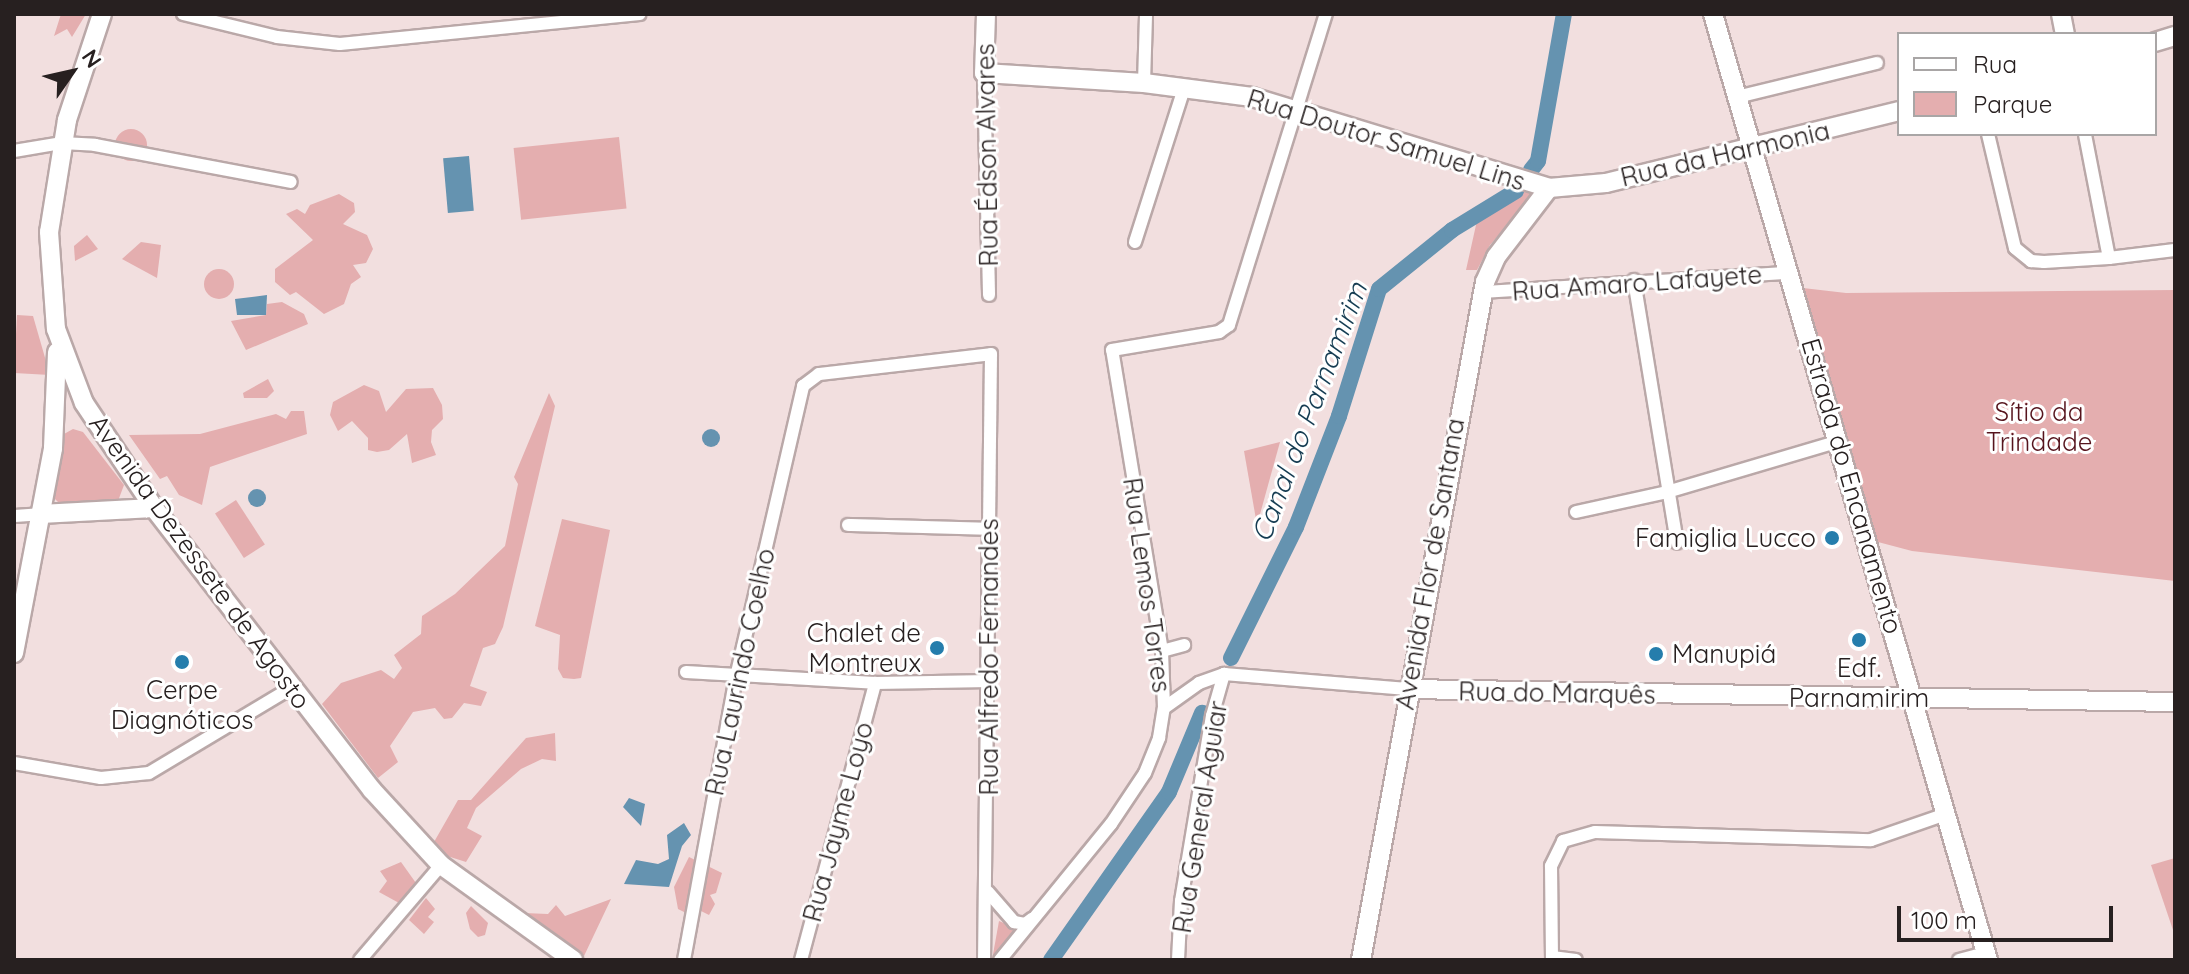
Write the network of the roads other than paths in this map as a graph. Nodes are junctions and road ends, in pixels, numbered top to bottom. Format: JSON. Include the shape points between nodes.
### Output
{"nodes":[{"id":1,"x":102,"y":14,"type":"edge"},
{"id":2,"x":183,"y":14,"type":"edge"},
{"id":3,"x":639,"y":14,"type":"edge"},
{"id":4,"x":986,"y":14,"type":"edge"},
{"id":5,"x":1146,"y":14,"type":"edge"},
{"id":6,"x":1326,"y":14,"type":"edge"},
{"id":7,"x":1713,"y":14,"type":"edge"},
{"id":8,"x":1877,"y":63,"type":"dead end"},
{"id":9,"x":984,"y":73,"type":"junction"},
{"id":10,"x":1144,"y":83,"type":"junction"},
{"id":11,"x":1184,"y":88,"type":"junction"},
{"id":12,"x":1737,"y":97,"type":"junction"},
{"id":13,"x":1294,"y":110,"type":"junction"},
{"id":14,"x":1897,"y":112,"type":"edge"},
{"id":15,"x":1988,"y":136,"type":"edge"},
{"id":16,"x":2085,"y":136,"type":"edge"},
{"id":17,"x":62,"y":143,"type":"junction"},
{"id":18,"x":1754,"y":149,"type":"junction"},
{"id":19,"x":14,"y":151,"type":"edge"},
{"id":20,"x":291,"y":182,"type":"dead end"},
{"id":21,"x":1549,"y":188,"type":"junction"},
{"id":22,"x":1135,"y":242,"type":"dead end"},
{"id":23,"x":2175,"y":250,"type":"edge"},
{"id":24,"x":2109,"y":258,"type":"junction"},
{"id":25,"x":1790,"y":273,"type":"junction"},
{"id":26,"x":1634,"y":280,"type":"junction"},
{"id":27,"x":1484,"y":292,"type":"junction"},
{"id":28,"x":989,"y":295,"type":"dead end"},
{"id":29,"x":56,"y":329,"type":"junction"},
{"id":30,"x":803,"y":386,"type":"joint"},
{"id":31,"x":1839,"y":441,"type":"junction"},
{"id":32,"x":1667,"y":492,"type":"junction"},
{"id":33,"x":154,"y":508,"type":"junction"},
{"id":34,"x":1576,"y":512,"type":"dead end"},
{"id":35,"x":40,"y":514,"type":"junction"},
{"id":36,"x":14,"y":516,"type":"edge"},
{"id":37,"x":848,"y":525,"type":"dead end"},
{"id":38,"x":989,"y":529,"type":"junction"},
{"id":39,"x":1677,"y":543,"type":"dead end"},
{"id":40,"x":1184,"y":645,"type":"dead end"},
{"id":41,"x":1162,"y":651,"type":"junction"},
{"id":42,"x":14,"y":653,"type":"edge"},
{"id":43,"x":686,"y":672,"type":"dead end"},
{"id":44,"x":1224,"y":674,"type":"junction"},
{"id":45,"x":736,"y":677,"type":"junction"},
{"id":46,"x":990,"y":681,"type":"junction"},
{"id":47,"x":875,"y":683,"type":"junction"},
{"id":48,"x":291,"y":688,"type":"junction"},
{"id":49,"x":1407,"y":689,"type":"junction"},
{"id":50,"x":1914,"y":699,"type":"junction"},
{"id":51,"x":2175,"y":702,"type":"edge"},
{"id":52,"x":1164,"y":708,"type":"junction"},
{"id":53,"x":14,"y":763,"type":"edge"},
{"id":54,"x":1946,"y":814,"type":"junction"},
{"id":55,"x":441,"y":865,"type":"junction"},
{"id":56,"x":988,"y":892,"type":"junction"},
{"id":57,"x":1041,"y":912,"type":"junction"},
{"id":58,"x":1987,"y":956,"type":"edge"},
{"id":59,"x":1552,"y":958,"type":"edge"},
{"id":60,"x":360,"y":960,"type":"edge"},
{"id":61,"x":573,"y":960,"type":"edge"},
{"id":62,"x":684,"y":960,"type":"edge"},
{"id":63,"x":801,"y":960,"type":"edge"},
{"id":64,"x":984,"y":960,"type":"edge"},
{"id":65,"x":1000,"y":960,"type":"edge"},
{"id":66,"x":1178,"y":960,"type":"edge"},
{"id":67,"x":1361,"y":960,"type":"edge"},
{"id":68,"x":1576,"y":960,"type":"edge"},
{"id":69,"x":1959,"y":960,"type":"edge"}],
"edges":[{"from":1,"to":17,"type":"main road","name":"Avenida Dezessete de Agosto"},
{"from":2,"to":3,"type":"street","via":[[277,37],[340,44]]},
{"from":4,"to":9,"type":"main road","name":"Rua Édson Alvares"},
{"from":5,"to":10,"type":"street"},
{"from":6,"to":13,"type":"street"},
{"from":7,"to":12,"type":"main road","name":"Estrada do Encanamento"},
{"from":8,"to":12,"type":"street"},
{"from":9,"to":10,"type":"main road","name":"Rua Doutor Samuel Lins"},
{"from":9,"to":28,"type":"street","name":"Rua Édson Alvares"},
{"from":10,"to":11,"type":"main road","name":"Rua Doutor Samuel Lins"},
{"from":11,"to":13,"type":"main road","name":"Rua Doutor Samuel Lins","via":[[1252,97]]},
{"from":11,"to":22,"type":"street"},
{"from":12,"to":18,"type":"main road","name":"Estrada do Encanamento"},
{"from":13,"to":21,"type":"main road","name":"Rua Doutor Samuel Lins"},
{"from":13,"to":41,"type":"street","name":"Rua Lemos Torres","via":[[1235,313],[1219,332],[1112,350]]},
{"from":14,"to":18,"type":"main road","name":"Rua da Harmonia"},
{"from":15,"to":24,"type":"street","via":[[2011,235],[2021,256],[2044,262]]},
{"from":16,"to":24,"type":"street"},
{"from":17,"to":19,"type":"street"},
{"from":17,"to":20,"type":"street"},
{"from":17,"to":29,"type":"main road","name":"Avenida Dezessete de Agosto","via":[[49,232]]},
{"from":18,"to":21,"type":"main road","name":"Rua da Harmonia","via":[[1606,183]]},
{"from":18,"to":25,"type":"main road","name":"Estrada do Encanamento"},
{"from":21,"to":27,"type":"main road","name":"Avenida Flor de Santana","via":[[1496,257]]},
{"from":23,"to":24,"type":"street"},
{"from":25,"to":26,"type":"street","name":"Rua Amaro Lafayete"},
{"from":25,"to":31,"type":"main road","name":"Estrada do Encanamento"},
{"from":26,"to":27,"type":"street","name":"Rua Amaro Lafayete"},
{"from":26,"to":32,"type":"street"},
{"from":27,"to":49,"type":"main road","name":"Avenida Flor de Santana"},
{"from":29,"to":33,"type":"main road","name":"Avenida Dezessete de Agosto","via":[[84,403]]},
{"from":29,"to":35,"type":"main road","via":[[58,396]]},
{"from":30,"to":38,"type":"street","name":"Rua Alfredo Fernandes","via":[[819,374],[991,354]]},
{"from":30,"to":45,"type":"street","name":"Rua Laurindo Coelho"},
{"from":31,"to":32,"type":"street"},
{"from":31,"to":50,"type":"main road","name":"Estrada do Encanamento"},
{"from":32,"to":34,"type":"street"},
{"from":32,"to":39,"type":"street"},
{"from":33,"to":35,"type":"main road"},
{"from":33,"to":48,"type":"main road","name":"Avenida Dezessete de Agosto"},
{"from":35,"to":36,"type":"street"},
{"from":35,"to":42,"type":"main road"},
{"from":37,"to":38,"type":"street"},
{"from":38,"to":46,"type":"street","name":"Rua Alfredo Fernandes"},
{"from":40,"to":41,"type":"street"},
{"from":41,"to":52,"type":"street","name":"Rua Lemos Torres"},
{"from":43,"to":45,"type":"street"},
{"from":44,"to":49,"type":"street","name":"Rua do Marquês"},
{"from":44,"to":52,"type":"street","name":"Rua do Marquês","via":[[1199,683]]},
{"from":44,"to":66,"type":"street","name":"Rua General Aguiar","via":[[1181,901]]},
{"from":45,"to":47,"type":"street"},
{"from":45,"to":62,"type":"street","name":"Rua Laurindo Coelho"},
{"from":46,"to":47,"type":"street"},
{"from":46,"to":56,"type":"street","name":"Rua Alfredo Fernandes"},
{"from":47,"to":63,"type":"street","name":"Rua Jayme Loyo"},
{"from":48,"to":53,"type":"street","via":[[149,773],[101,778]]},
{"from":48,"to":55,"type":"main road","name":"Avenida Dezessete de Agosto","via":[[372,790]]},
{"from":49,"to":50,"type":"main road","name":"Rua do Marquês"},
{"from":49,"to":67,"type":"main road","name":"Avenida Flor de Santana"},
{"from":50,"to":51,"type":"main road","name":"Rua do Marquês"},
{"from":50,"to":54,"type":"main road","name":"Estrada do Encanamento"},
{"from":52,"to":57,"type":"street","name":"Rua Lemos Torres","via":[[1145,773]]},
{"from":54,"to":58,"type":"main road","name":"Estrada do Encanamento"},
{"from":54,"to":59,"type":"street","via":[[1892,836],[1843,842],[1595,832],[1563,841],[1551,866]]},
{"from":55,"to":60,"type":"street"},
{"from":55,"to":61,"type":"main road","name":"Avenida Dezessete de Agosto"},
{"from":56,"to":57,"type":"street","via":[[1014,922],[1025,924]]},
{"from":56,"to":64,"type":"street","name":"Rua Alfredo Fernandes"},
{"from":57,"to":65,"type":"street","name":"Rua Lemos Torres"},
{"from":58,"to":69,"type":"street"},
{"from":59,"to":68,"type":"street"}]}
